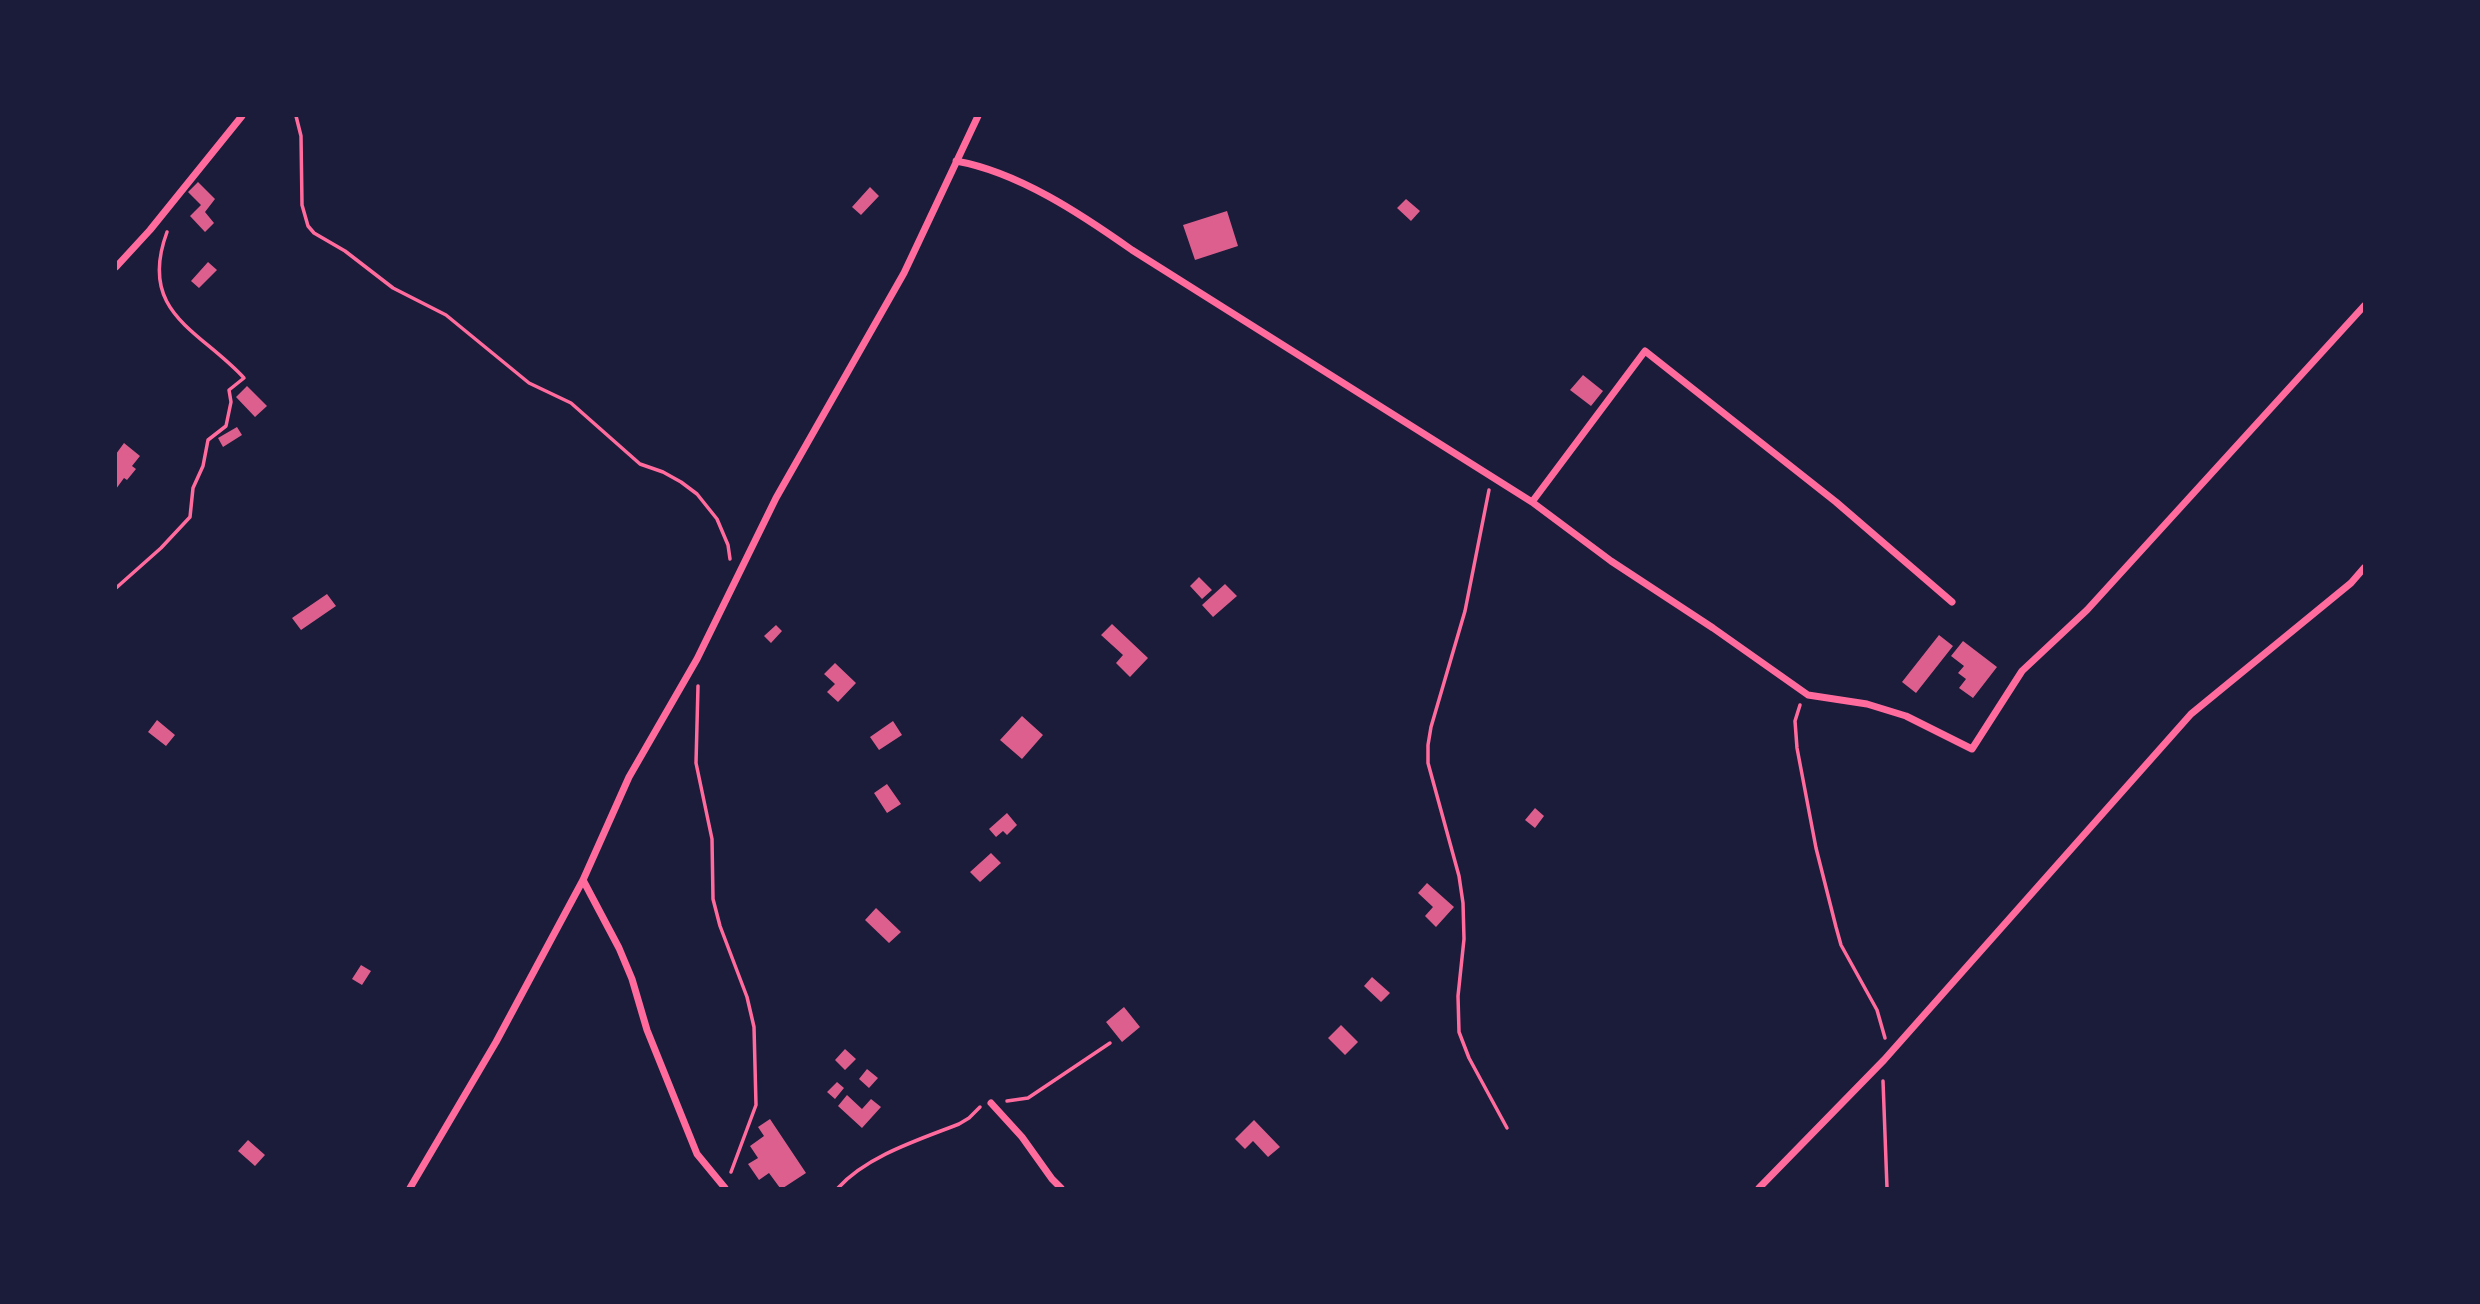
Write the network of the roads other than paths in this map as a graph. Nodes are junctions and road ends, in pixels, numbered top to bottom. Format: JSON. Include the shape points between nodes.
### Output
{"nodes":[{"id":1,"x":242,"y":116,"type":"edge"},
{"id":2,"x":978,"y":116,"type":"edge"},
{"id":3,"x":956,"y":161,"type":"junction"},
{"id":4,"x":116,"y":267,"type":"edge"},
{"id":5,"x":2364,"y":306,"type":"edge"},
{"id":6,"x":1532,"y":502,"type":"junction"},
{"id":7,"x":2364,"y":568,"type":"edge"},
{"id":8,"x":1952,"y":602,"type":"dead end"},
{"id":9,"x":583,"y":880,"type":"junction"},
{"id":10,"x":991,"y":1103,"type":"road end"},
{"id":11,"x":410,"y":1188,"type":"edge"},
{"id":12,"x":725,"y":1188,"type":"edge"},
{"id":13,"x":1061,"y":1188,"type":"edge"},
{"id":14,"x":1759,"y":1188,"type":"edge"}],
"edges":[{"from":1,"to":4,"type":"street"},
{"from":2,"to":3,"type":"street"},
{"from":3,"to":6,"type":"street","via":[[982,166],[1084,216]]},
{"from":3,"to":9,"type":"street","via":[[904,273],[776,498],[696,659],[629,777]]},
{"from":5,"to":6,"type":"street","via":[[2087,610],[2022,671],[1972,748],[1906,716],[1867,704],[1808,695]]},
{"from":6,"to":8,"type":"street","via":[[1644,351],[1836,502]]},
{"from":7,"to":14,"type":"street","via":[[2191,714],[1884,1060]]},
{"from":9,"to":11,"type":"street"},
{"from":9,"to":12,"type":"street","via":[[624,958],[647,1030],[697,1154]]},
{"from":10,"to":13,"type":"street"}]}
